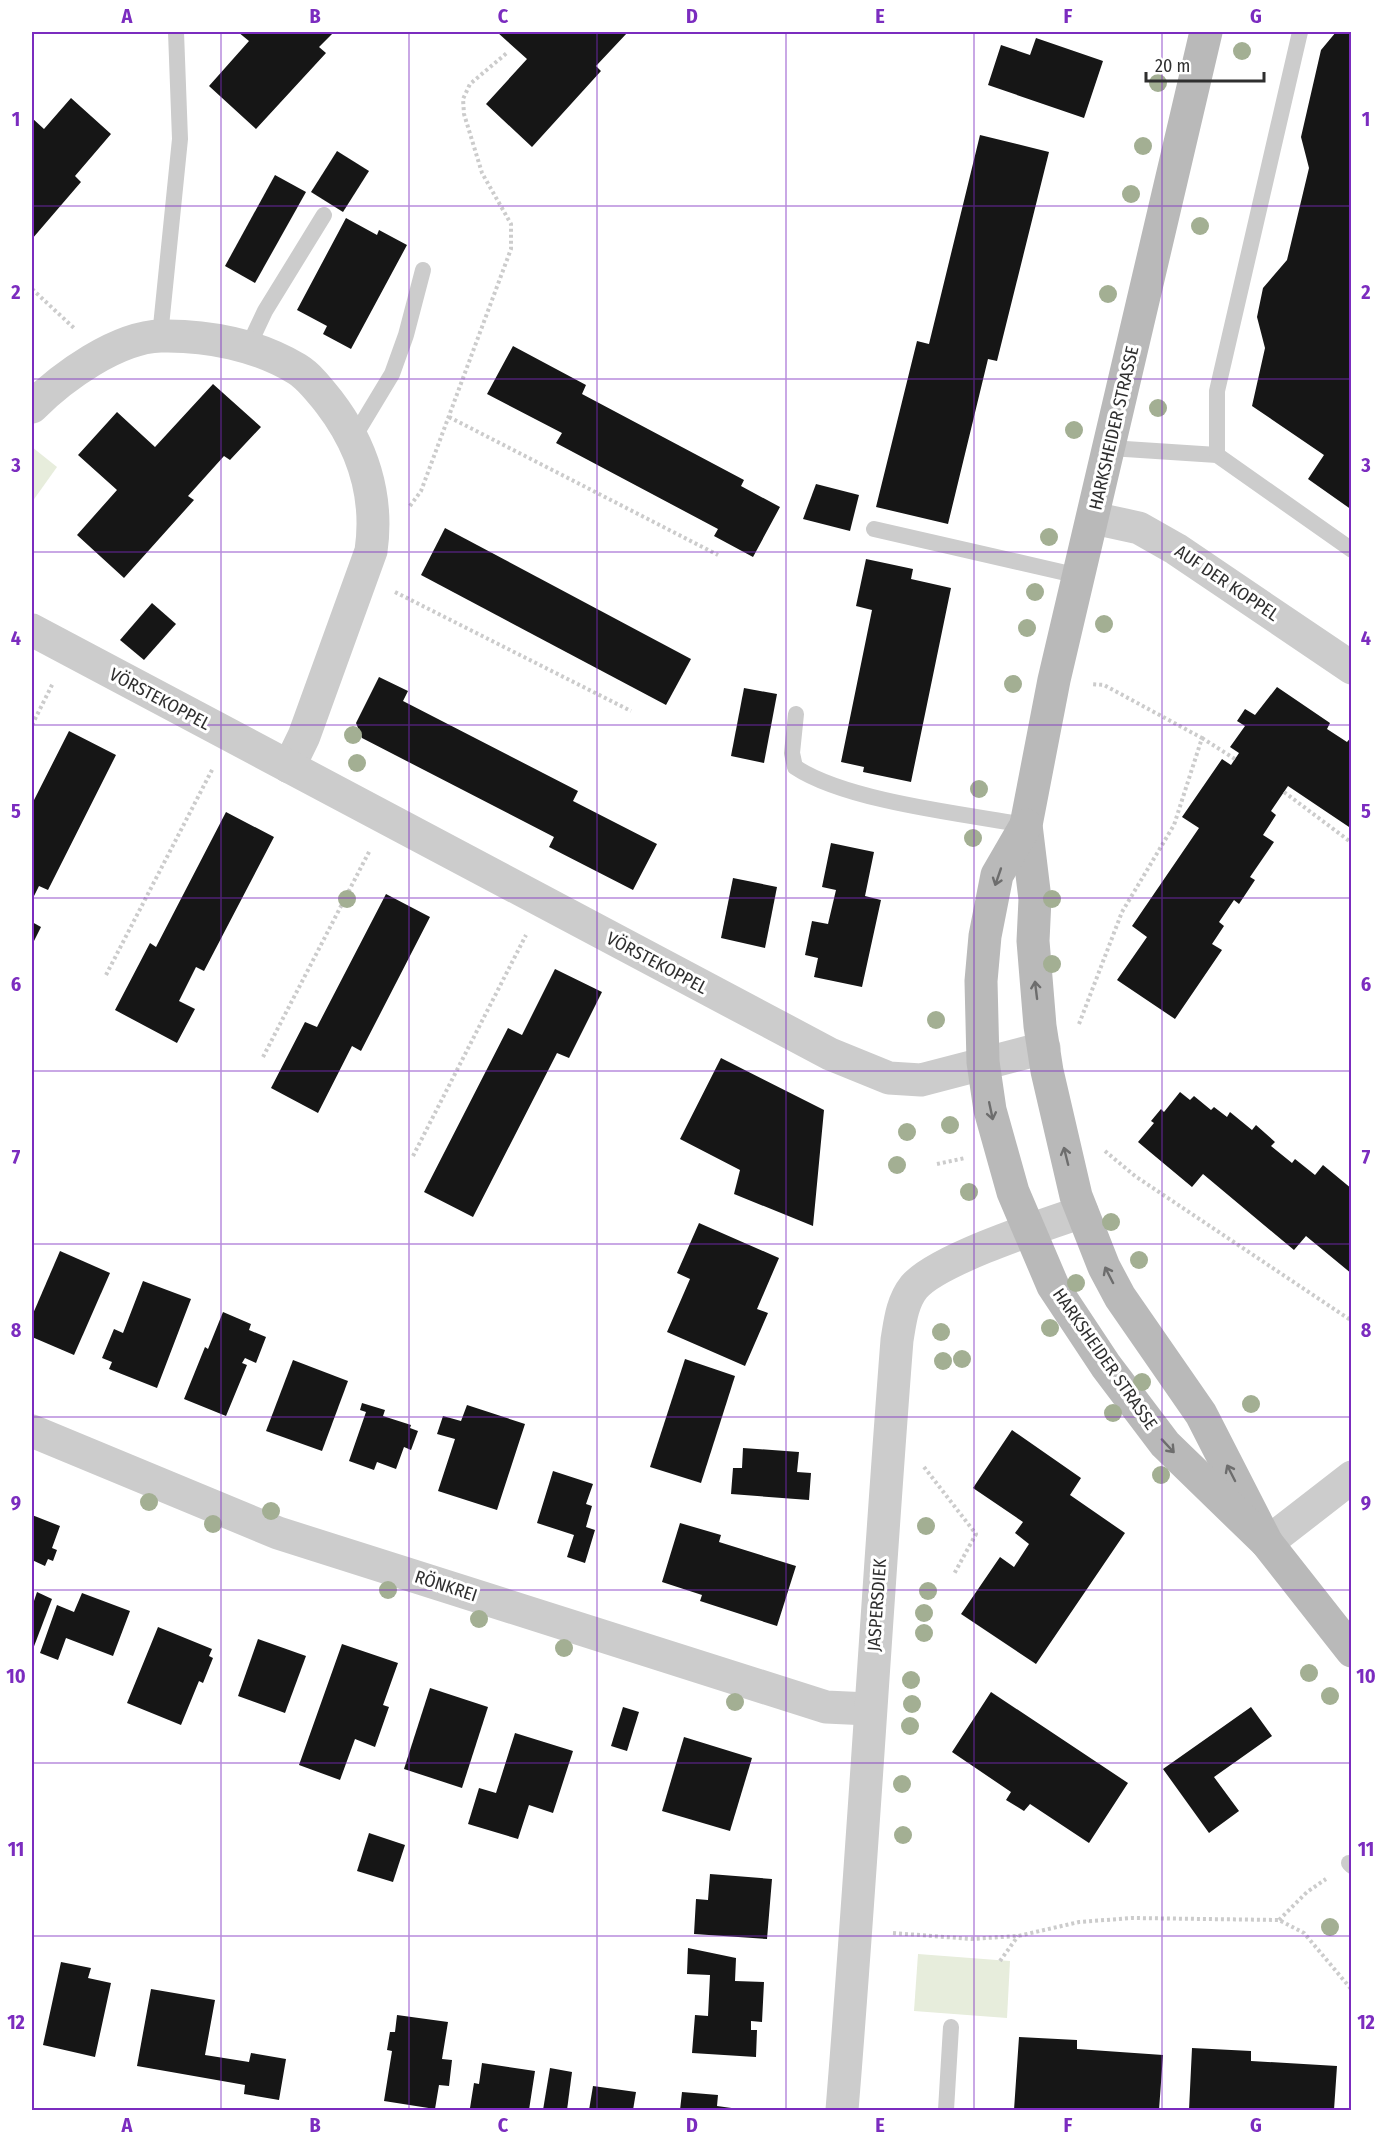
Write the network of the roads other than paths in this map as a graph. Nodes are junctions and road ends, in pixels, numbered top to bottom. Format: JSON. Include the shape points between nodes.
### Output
{"nodes":[{"id":1,"x":176,"y":32,"type":"edge"},
{"id":2,"x":1206,"y":32,"type":"edge"},
{"id":3,"x":1300,"y":32,"type":"edge"},
{"id":4,"x":324,"y":214,"type":"dead end"},
{"id":5,"x":423,"y":270,"type":"dead end"},
{"id":6,"x":160,"y":336,"type":"junction"},
{"id":7,"x":249,"y":345,"type":"junction"},
{"id":8,"x":32,"y":407,"type":"edge"},
{"id":9,"x":354,"y":437,"type":"junction"},
{"id":10,"x":1110,"y":448,"type":"junction"},
{"id":11,"x":1217,"y":456,"type":"junction"},
{"id":12,"x":1093,"y":518,"type":"junction"},
{"id":13,"x":874,"y":529,"type":"dead end"},
{"id":14,"x":1352,"y":550,"type":"edge"},
{"id":15,"x":1079,"y":576,"type":"junction"},
{"id":16,"x":32,"y":630,"type":"edge"},
{"id":17,"x":1352,"y":668,"type":"edge"},
{"id":18,"x":796,"y":714,"type":"dead end"},
{"id":19,"x":289,"y":767,"type":"junction"},
{"id":20,"x":1026,"y":825,"type":"junction"},
{"id":21,"x":1044,"y":1048,"type":"junction"},
{"id":22,"x":982,"y":1062,"type":"junction"},
{"id":23,"x":1082,"y":1212,"type":"junction"},
{"id":24,"x":1029,"y":1230,"type":"junction"},
{"id":25,"x":32,"y":1431,"type":"edge"},
{"id":26,"x":1352,"y":1477,"type":"edge"},
{"id":27,"x":1268,"y":1543,"type":"junction"},
{"id":28,"x":1352,"y":1651,"type":"edge"},
{"id":29,"x":869,"y":1709,"type":"junction"},
{"id":30,"x":951,"y":2027,"type":"dead end"},
{"id":31,"x":843,"y":2110,"type":"edge"},
{"id":32,"x":945,"y":2110,"type":"edge"}],
"edges":[{"from":1,"to":6,"type":"lane","via":[[180,139]]},
{"from":2,"to":10,"type":"main road","name":"HARKSHEIDER STRASSE"},
{"from":3,"to":11,"type":"lane","via":[[1217,391]]},
{"from":4,"to":7,"type":"lane","via":[[265,311]]},
{"from":5,"to":9,"type":"lane","via":[[392,374]]},
{"from":6,"to":7,"type":"street"},
{"from":6,"to":8,"type":"street","via":[[102,353]]},
{"from":7,"to":9,"type":"street","via":[[300,370]]},
{"from":9,"to":19,"type":"street","via":[[364,460],[373,536],[304,736]]},
{"from":10,"to":11,"type":"lane"},
{"from":10,"to":12,"type":"main road","name":"HARKSHEIDER STRASSE"},
{"from":11,"to":14,"type":"lane"},
{"from":12,"to":15,"type":"main road","name":"HARKSHEIDER STRASSE"},
{"from":12,"to":17,"type":"street","name":"AUF DER KOPPEL","via":[[1139,528],[1176,549]]},
{"from":13,"to":15,"type":"lane"},
{"from":15,"to":20,"type":"main road","name":"HARKSHEIDER STRASSE"},
{"from":16,"to":19,"type":"street","name":"VÖRSTEKOPPEL"},
{"from":18,"to":20,"type":"lane","via":[[792,753],[795,767],[812,779],[879,798]]},
{"from":19,"to":22,"type":"street","name":"VÖRSTEKOPPEL","via":[[830,1054],[889,1078],[921,1080]]},
{"from":21,"to":20,"type":"main road","name":"HARKSHEIDER STRASSE","one_way":true,"via":[[1034,981],[1035,899]]},
{"from":20,"to":22,"type":"main road","name":"HARKSHEIDER STRASSE","one_way":true,"via":[[997,875],[985,936]]},
{"from":21,"to":22,"type":"street","name":"VÖRSTEKOPPEL"},
{"from":23,"to":21,"type":"main road","name":"HARKSHEIDER STRASSE","one_way":true,"via":[[1061,1135]]},
{"from":22,"to":24,"type":"main road","name":"HARKSHEIDER STRASSE","one_way":true,"via":[[1000,1149]]},
{"from":23,"to":24,"type":"street","name":"JASPERSDIEK"},
{"from":27,"to":23,"type":"main road","name":"HARKSHEIDER STRASSE","one_way":true,"via":[[1201,1414],[1120,1297]]},
{"from":24,"to":27,"type":"main road","name":"HARKSHEIDER STRASSE","one_way":true,"via":[[1053,1286],[1082,1333],[1165,1444]]},
{"from":24,"to":29,"type":"street","name":"JASPERSDIEK","via":[[932,1274],[914,1287],[902,1310]]},
{"from":25,"to":29,"type":"street","name":"RÖNKREI","via":[[278,1533],[826,1707]]},
{"from":26,"to":27,"type":"street"},
{"from":27,"to":28,"type":"main road","name":"HARKSHEIDER STRASSE"},
{"from":29,"to":31,"type":"street","name":"JASPERSDIEK"},
{"from":30,"to":32,"type":"lane"}]}
